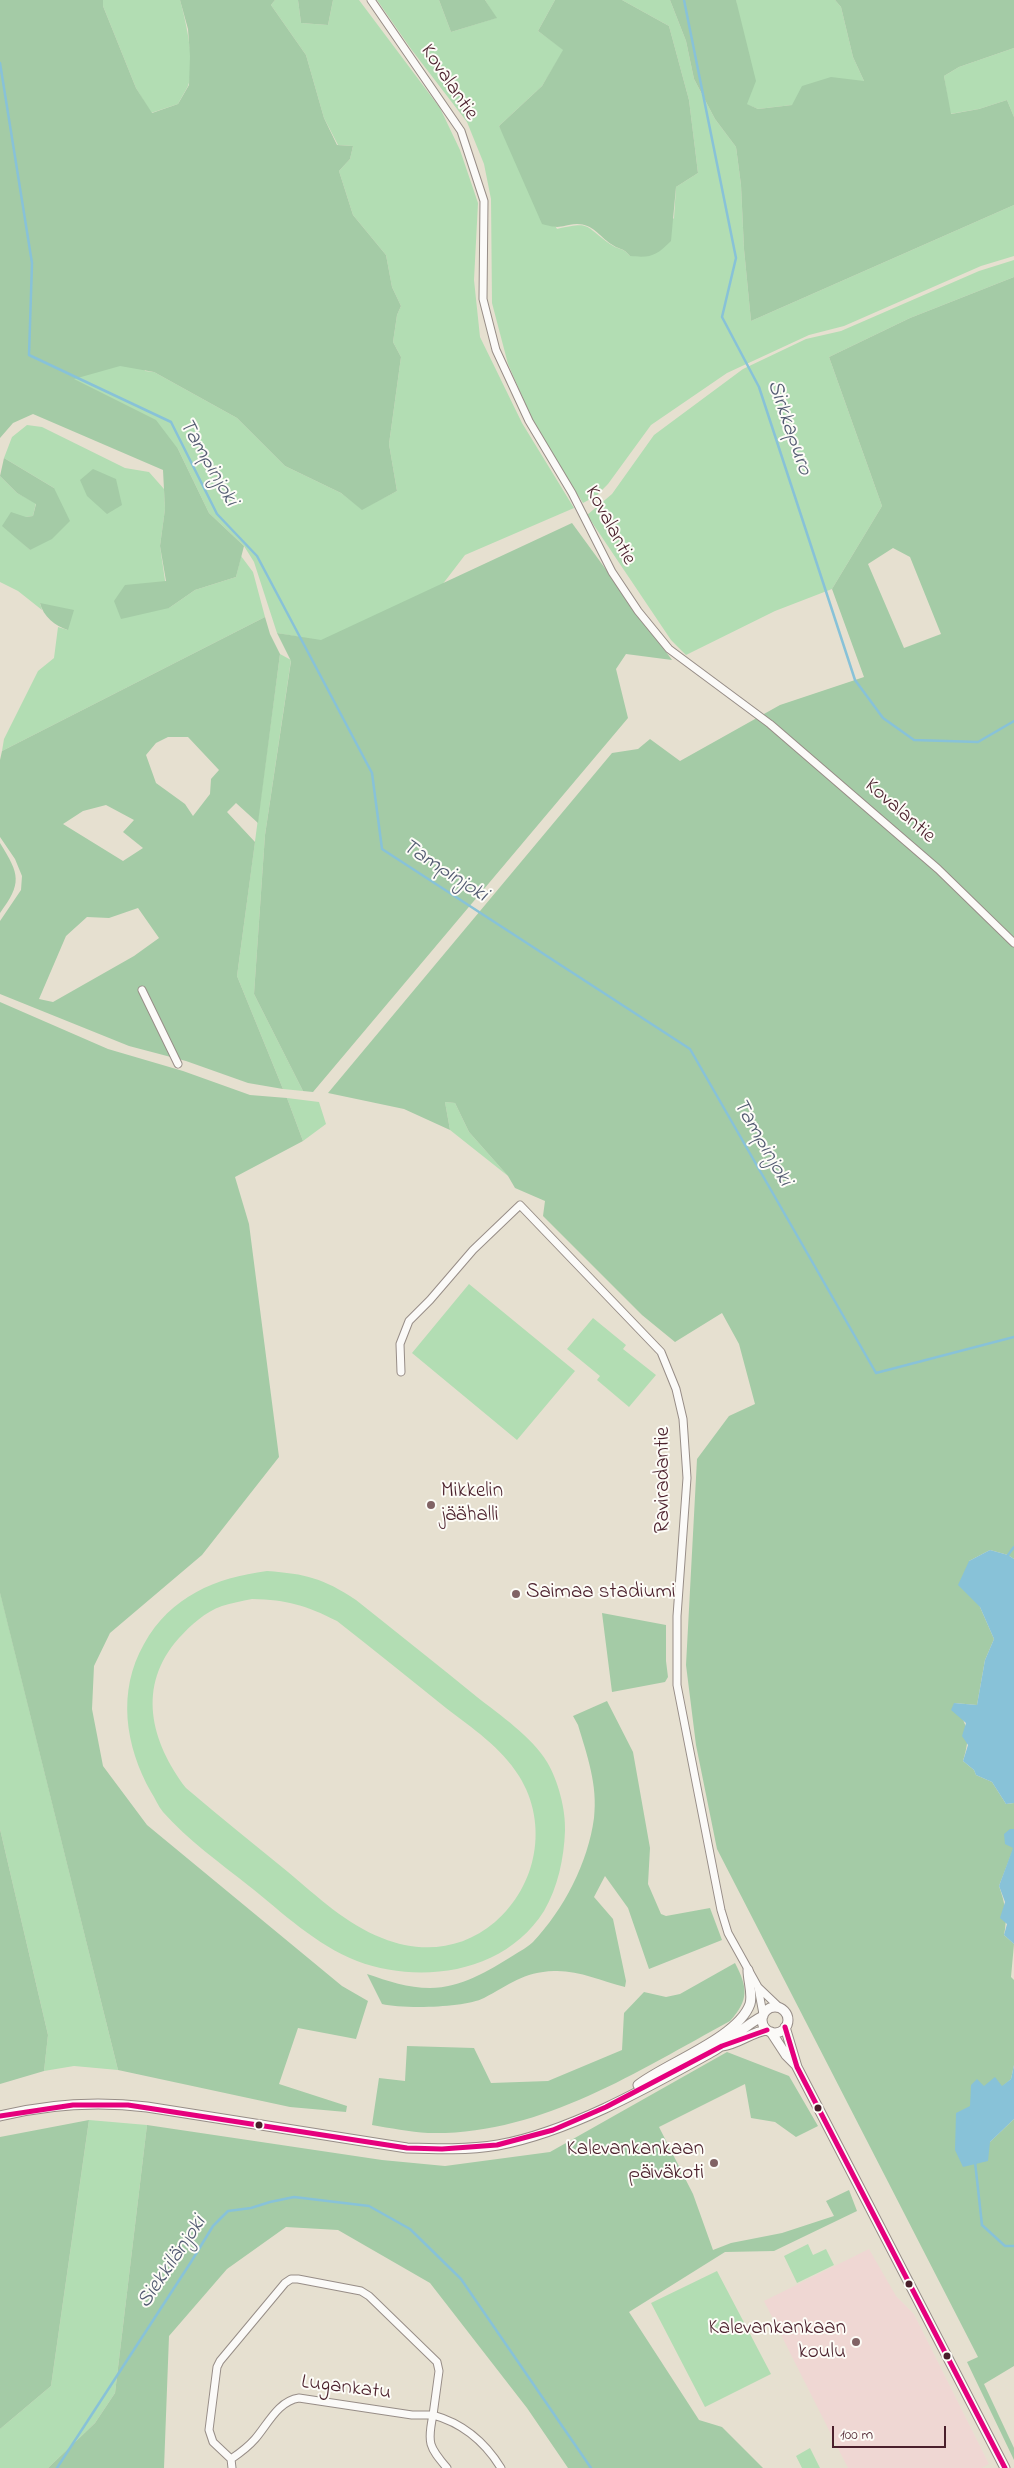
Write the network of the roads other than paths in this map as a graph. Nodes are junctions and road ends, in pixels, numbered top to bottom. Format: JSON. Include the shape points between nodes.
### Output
{"nodes":[{"id":1,"x":370,"y":0,"type":"edge"},
{"id":2,"x":1014,"y":943,"type":"edge"},
{"id":3,"x":142,"y":990,"type":"dead end"},
{"id":4,"x":178,"y":1064,"type":"dead end"},
{"id":5,"x":401,"y":1372,"type":"dead end"},
{"id":6,"x":748,"y":1970,"type":"junction"},
{"id":7,"x":758,"y":1987,"type":"junction"},
{"id":8,"x":780,"y":2008,"type":"junction"},
{"id":9,"x":763,"y":2015,"type":"junction"},
{"id":10,"x":785,"y":2027,"type":"junction"},
{"id":11,"x":769,"y":2031,"type":"junction"},
{"id":12,"x":722,"y":2046,"type":"junction"},
{"id":13,"x":797,"y":2066,"type":"junction"},
{"id":14,"x":622,"y":2098,"type":"junction"},
{"id":15,"x":0,"y":2116,"type":"edge"},
{"id":16,"x":433,"y":2415,"type":"junction"},
{"id":17,"x":231,"y":2459,"type":"junction"},
{"id":18,"x":232,"y":2468,"type":"edge"},
{"id":19,"x":447,"y":2468,"type":"edge"},
{"id":20,"x":501,"y":2468,"type":"edge"},
{"id":21,"x":1005,"y":2468,"type":"edge"}],
"edges":[{"from":1,"to":2,"type":"street","name":"Kovalantie","via":[[461,131],[484,201],[483,299],[496,350],[529,422],[572,493],[612,572],[638,611],[669,649],[770,724],[938,869]]},
{"from":3,"to":4,"type":"street"},
{"from":5,"to":6,"type":"street","name":"Raviradantie","via":[[400,1344],[409,1321],[472,1250],[520,1204],[661,1352],[676,1389],[686,1457],[676,1684],[721,1910],[728,1933]]},
{"from":6,"to":7,"type":"street","name":"Raviradantie"},
{"from":6,"to":14,"type":"street","via":[[750,2002],[743,2018]]},
{"from":7,"to":8,"type":"street","name":"Raviradantie"},
{"from":7,"to":9,"type":"street","name":"Raviradantie"},
{"from":8,"to":9,"type":"street","via":[[769,2008]]},
{"from":8,"to":10,"type":"street","via":[[787,2019]]},
{"from":9,"to":11,"type":"street","via":[[763,2024]]},
{"from":9,"to":12,"type":"street"},
{"from":10,"to":11,"type":"street","via":[[776,2032]]},
{"from":10,"to":13,"type":"street"},
{"from":11,"to":12,"type":"street"},
{"from":11,"to":13,"type":"street"},
{"from":12,"to":14,"type":"street"},
{"from":13,"to":21,"type":"street"},
{"from":14,"to":15,"type":"street","via":[[526,2139],[442,2149],[386,2145],[130,2105],[51,2105]]},
{"from":16,"to":17,"type":"street","name":"Lugankatu","via":[[290,2399],[254,2440]]},
{"from":16,"to":17,"type":"street","via":[[439,2371],[430,2355],[361,2292],[291,2280],[285,2283],[217,2368],[209,2430],[212,2442]]},
{"from":16,"to":19,"type":"street","via":[[428,2436],[430,2446]]},
{"from":16,"to":20,"type":"street","via":[[451,2420],[475,2437]]},
{"from":17,"to":18,"type":"street"}]}
